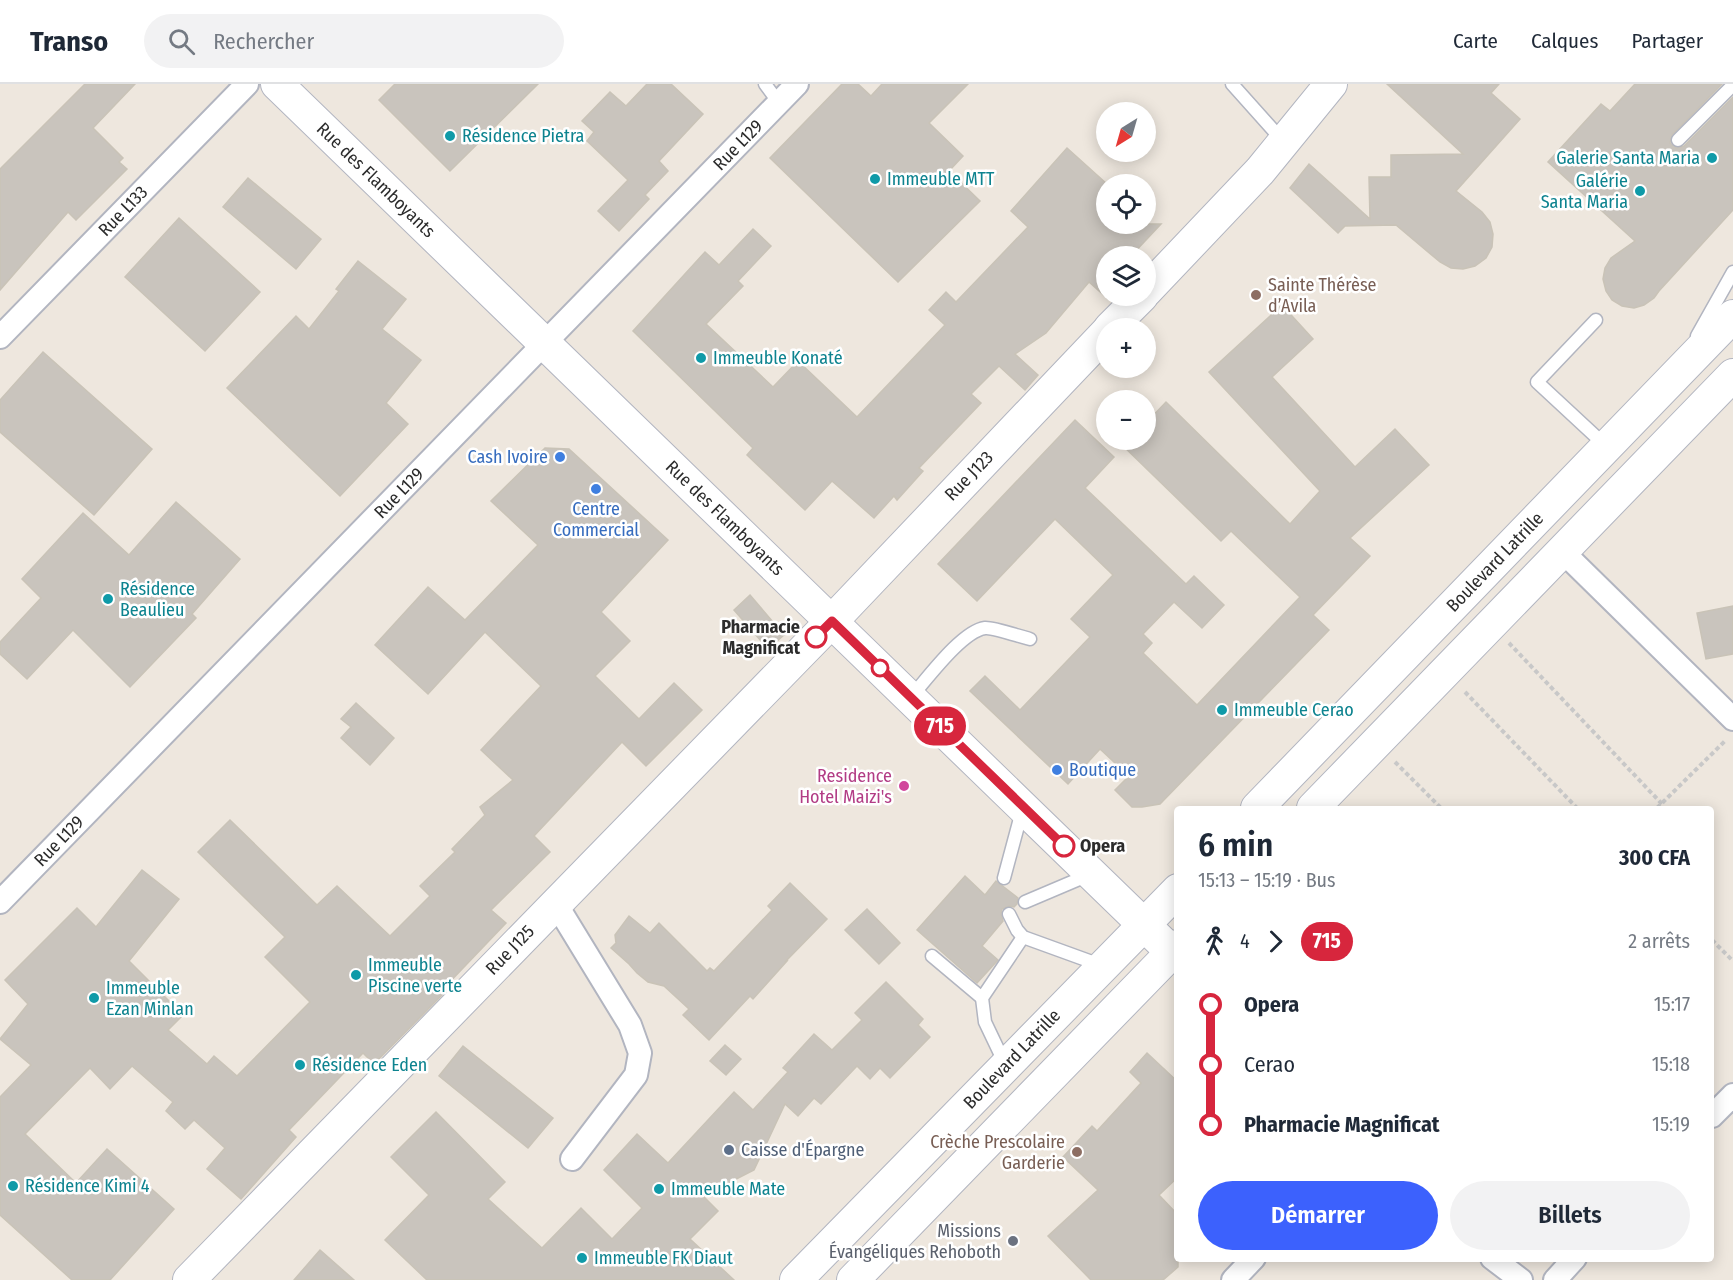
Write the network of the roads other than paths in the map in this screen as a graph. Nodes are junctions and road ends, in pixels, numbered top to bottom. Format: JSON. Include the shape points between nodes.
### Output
{"nodes":[{"id":1,"x":247,"y":84,"type":"edge"},
{"id":2,"x":277,"y":84,"type":"edge"},
{"id":3,"x":765,"y":84,"type":"edge"},
{"id":4,"x":797,"y":84,"type":"edge"},
{"id":5,"x":1232,"y":84,"type":"edge"},
{"id":6,"x":1331,"y":84,"type":"edge"},
{"id":7,"x":1733,"y":85,"type":"edge"},
{"id":8,"x":779,"y":103,"type":"junction"},
{"id":9,"x":1678,"y":140,"type":"dead end"},
{"id":10,"x":1283,"y":142,"type":"junction"},
{"id":11,"x":1733,"y":272,"type":"edge"},
{"id":12,"x":1156,"y":280,"type":"edge"},
{"id":13,"x":1132,"y":306,"type":"edge"},
{"id":14,"x":1733,"y":316,"type":"edge"},
{"id":15,"x":1120,"y":318,"type":"edge"},
{"id":16,"x":1596,"y":320,"type":"dead end"},
{"id":17,"x":0,"y":338,"type":"edge"},
{"id":18,"x":545,"y":343,"type":"junction"},
{"id":19,"x":1096,"y":344,"type":"edge"},
{"id":20,"x":1733,"y":375,"type":"edge"},
{"id":21,"x":1674,"y":377,"type":"junction"},
{"id":22,"x":1733,"y":398,"type":"edge"},
{"id":23,"x":1698,"y":411,"type":"junction"},
{"id":24,"x":1606,"y":447,"type":"junction"},
{"id":25,"x":1563,"y":552,"type":"junction"},
{"id":26,"x":832,"y":621,"type":"junction"},
{"id":27,"x":1030,"y":639,"type":"dead end"},
{"id":28,"x":910,"y":698,"type":"junction"},
{"id":29,"x":1733,"y":718,"type":"edge"},
{"id":30,"x":1259,"y":806,"type":"edge"},
{"id":31,"x":1315,"y":806,"type":"edge"},
{"id":32,"x":1023,"y":807,"type":"junction"},
{"id":33,"x":1092,"y":873,"type":"junction"},
{"id":34,"x":1004,"y":878,"type":"dead end"},
{"id":35,"x":1174,"y":894,"type":"edge"},
{"id":36,"x":0,"y":902,"type":"edge"},
{"id":37,"x":1025,"y":902,"type":"dead end"},
{"id":38,"x":556,"y":904,"type":"junction"},
{"id":39,"x":1009,"y":914,"type":"dead end"},
{"id":40,"x":1144,"y":924,"type":"junction"},
{"id":41,"x":1023,"y":937,"type":"junction"},
{"id":42,"x":1174,"y":949,"type":"edge"},
{"id":43,"x":1174,"y":953,"type":"edge"},
{"id":44,"x":932,"y":956,"type":"dead end"},
{"id":45,"x":1104,"y":966,"type":"junction"},
{"id":46,"x":982,"y":998,"type":"junction"},
{"id":47,"x":1006,"y":1066,"type":"junction"},
{"id":48,"x":1733,"y":1095,"type":"edge"},
{"id":49,"x":1714,"y":1114,"type":"edge"},
{"id":50,"x":572,"y":1159,"type":"dead end"},
{"id":51,"x":1250,"y":1262,"type":"edge"},
{"id":52,"x":1497,"y":1262,"type":"edge"},
{"id":53,"x":1571,"y":1262,"type":"edge"},
{"id":54,"x":189,"y":1280,"type":"edge"},
{"id":55,"x":796,"y":1280,"type":"edge"},
{"id":56,"x":853,"y":1280,"type":"edge"},
{"id":57,"x":1233,"y":1280,"type":"edge"},
{"id":58,"x":1521,"y":1280,"type":"edge"},
{"id":59,"x":1555,"y":1280,"type":"edge"}],
"edges":[{"from":1,"to":17,"type":"street","name":"Rue L133"},
{"from":2,"to":18,"type":"street","name":"Rue des Flamboyants"},
{"from":3,"to":8,"type":"lane"},
{"from":4,"to":8,"type":"street","name":"Rue L129"},
{"from":5,"to":10,"type":"lane"},
{"from":6,"to":10,"type":"street"},
{"from":7,"to":9,"type":"lane"},
{"from":8,"to":18,"type":"street","name":"Rue L129"},
{"from":10,"to":12,"type":"street"},
{"from":11,"to":21,"type":"lane"},
{"from":13,"to":15,"type":"street"},
{"from":14,"to":21,"type":"street","name":"Boulevard Latrille"},
{"from":16,"to":24,"type":"lane","via":[[1537,382]]},
{"from":18,"to":26,"type":"street","name":"Rue des Flamboyants"},
{"from":18,"to":36,"type":"street","name":"Rue L129"},
{"from":19,"to":26,"type":"street","name":"Rue J123"},
{"from":20,"to":23,"type":"street"},
{"from":21,"to":24,"type":"street","name":"Boulevard Latrille"},
{"from":22,"to":23,"type":"street"},
{"from":23,"to":25,"type":"street"},
{"from":24,"to":30,"type":"street","name":"Boulevard Latrille"},
{"from":25,"to":29,"type":"street"},
{"from":25,"to":31,"type":"street"},
{"from":26,"to":28,"type":"street","name":"Rue des Flamboyants"},
{"from":26,"to":38,"type":"street","name":"Rue J125"},
{"from":27,"to":28,"type":"lane","via":[[986,627],[969,634]]},
{"from":28,"to":32,"type":"street","name":"Rue des Flamboyants"},
{"from":32,"to":33,"type":"street","name":"Rue des Flamboyants"},
{"from":32,"to":34,"type":"lane"},
{"from":33,"to":37,"type":"lane"},
{"from":33,"to":40,"type":"street","name":"Rue des Flamboyants"},
{"from":35,"to":40,"type":"street","name":"Boulevard Latrille"},
{"from":38,"to":50,"type":"street","via":[[630,1025],[640,1053],[636,1075]]},
{"from":38,"to":54,"type":"street","name":"Rue J125"},
{"from":39,"to":41,"type":"lane"},
{"from":40,"to":42,"type":"street","name":"Rue des Flamboyants"},
{"from":40,"to":45,"type":"street","name":"Boulevard Latrille"},
{"from":41,"to":45,"type":"lane"},
{"from":41,"to":46,"type":"lane"},
{"from":43,"to":56,"type":"street"},
{"from":44,"to":46,"type":"lane"},
{"from":45,"to":47,"type":"street","name":"Boulevard Latrille"},
{"from":46,"to":47,"type":"lane","via":[[985,1022]]},
{"from":47,"to":55,"type":"street","name":"Boulevard Latrille"},
{"from":48,"to":49,"type":"street"},
{"from":51,"to":57,"type":"street"},
{"from":52,"to":58,"type":"street"},
{"from":53,"to":59,"type":"street"}]}
